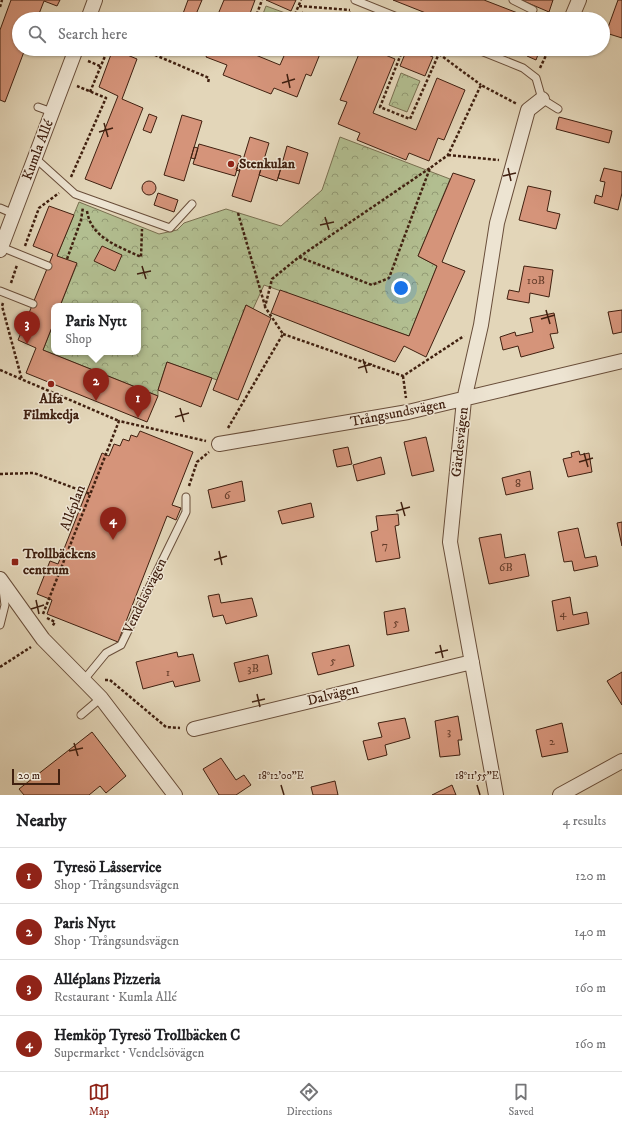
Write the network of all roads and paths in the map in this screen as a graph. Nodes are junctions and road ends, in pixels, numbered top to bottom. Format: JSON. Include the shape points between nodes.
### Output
{"nodes":[{"id":1,"x":2,"y":0,"type":"edge"},
{"id":2,"x":95,"y":0,"type":"edge"},
{"id":3,"x":262,"y":0,"type":"edge"},
{"id":4,"x":301,"y":0,"type":"edge"},
{"id":5,"x":355,"y":0,"type":"edge"},
{"id":6,"x":513,"y":0,"type":"edge"},
{"id":7,"x":579,"y":0,"type":"edge"},
{"id":8,"x":299,"y":6,"type":"junction"},
{"id":9,"x":0,"y":7,"type":"edge"},
{"id":10,"x":533,"y":10,"type":"dead end"},
{"id":11,"x":355,"y":11,"type":"dead end"},
{"id":12,"x":91,"y":12,"type":"edge"},
{"id":13,"x":258,"y":12,"type":"edge"},
{"id":14,"x":296,"y":12,"type":"edge"},
{"id":15,"x":385,"y":12,"type":"edge"},
{"id":16,"x":574,"y":12,"type":"edge"},
{"id":17,"x":73,"y":56,"type":"edge"},
{"id":18,"x":105,"y":56,"type":"edge"},
{"id":19,"x":157,"y":56,"type":"edge"},
{"id":20,"x":400,"y":56,"type":"edge"},
{"id":21,"x":438,"y":56,"type":"edge"},
{"id":22,"x":442,"y":56,"type":"edge"},
{"id":23,"x":493,"y":56,"type":"edge"},
{"id":24,"x":545,"y":56,"type":"edge"},
{"id":25,"x":536,"y":78,"type":"junction"},
{"id":26,"x":64,"y":80,"type":"junction"},
{"id":27,"x":208,"y":83,"type":"dead end"},
{"id":28,"x":481,"y":85,"type":"junction"},
{"id":29,"x":90,"y":92,"type":"junction"},
{"id":30,"x":542,"y":99,"type":"junction"},
{"id":31,"x":38,"y":107,"type":"dead end"},
{"id":32,"x":558,"y":109,"type":"dead end"},
{"id":33,"x":528,"y":110,"type":"junction"},
{"id":34,"x":52,"y":112,"type":"junction"},
{"id":35,"x":448,"y":155,"type":"junction"},
{"id":36,"x":34,"y":157,"type":"junction"},
{"id":37,"x":514,"y":161,"type":"junction"},
{"id":38,"x":430,"y":168,"type":"junction"},
{"id":39,"x":67,"y":187,"type":"junction"},
{"id":40,"x":85,"y":198,"type":"junction"},
{"id":41,"x":192,"y":204,"type":"dead end"},
{"id":42,"x":0,"y":208,"type":"edge"},
{"id":43,"x":238,"y":213,"type":"dead end"},
{"id":44,"x":14,"y":214,"type":"junction"},
{"id":45,"x":143,"y":218,"type":"junction"},
{"id":46,"x":1,"y":249,"type":"edge"},
{"id":47,"x":22,"y":255,"type":"junction"},
{"id":48,"x":299,"y":257,"type":"junction"},
{"id":49,"x":67,"y":259,"type":"dead end"},
{"id":50,"x":48,"y":266,"type":"dead end"},
{"id":51,"x":3,"y":292,"type":"edge"},
{"id":52,"x":33,"y":304,"type":"dead end"},
{"id":53,"x":265,"y":307,"type":"junction"},
{"id":54,"x":481,"y":325,"type":"junction"},
{"id":55,"x":283,"y":334,"type":"junction"},
{"id":56,"x":622,"y":361,"type":"edge"},
{"id":57,"x":0,"y":370,"type":"edge"},
{"id":58,"x":403,"y":376,"type":"junction"},
{"id":59,"x":22,"y":380,"type":"junction"},
{"id":60,"x":464,"y":400,"type":"junction"},
{"id":61,"x":408,"y":412,"type":"junction"},
{"id":62,"x":119,"y":421,"type":"junction"},
{"id":63,"x":219,"y":444,"type":"junction"},
{"id":64,"x":0,"y":474,"type":"edge"},
{"id":65,"x":90,"y":494,"type":"junction"},
{"id":66,"x":186,"y":497,"type":"joint"},
{"id":67,"x":1,"y":582,"type":"edge"},
{"id":68,"x":47,"y":602,"type":"dead end"},
{"id":69,"x":0,"y":625,"type":"edge"},
{"id":70,"x":43,"y":639,"type":"junction"},
{"id":71,"x":472,"y":662,"type":"junction"},
{"id":72,"x":0,"y":667,"type":"edge"},
{"id":73,"x":83,"y":682,"type":"junction"},
{"id":74,"x":101,"y":698,"type":"junction"},
{"id":75,"x":81,"y":715,"type":"dead end"},
{"id":76,"x":194,"y":729,"type":"joint"},
{"id":77,"x":622,"y":761,"type":"edge"},
{"id":78,"x":175,"y":795,"type":"edge"},
{"id":79,"x":496,"y":795,"type":"edge"},
{"id":80,"x":560,"y":795,"type":"edge"}],
"edges":[{"from":1,"to":9,"type":"path"},
{"from":2,"to":12,"type":"street"},
{"from":3,"to":13,"type":"path"},
{"from":4,"to":8,"type":"path"},
{"from":5,"to":15,"type":"lane"},
{"from":6,"to":10,"type":"lane"},
{"from":7,"to":16,"type":"street"},
{"from":8,"to":11,"type":"path"},
{"from":8,"to":14,"type":"path"},
{"from":17,"to":26,"type":"street","name":"Kumla Allé"},
{"from":18,"to":29,"type":"path"},
{"from":19,"to":27,"type":"path","via":[[209,78]]},
{"from":20,"to":21,"type":"path","via":[[380,107],[410,119]]},
{"from":22,"to":28,"type":"path"},
{"from":23,"to":25,"type":"lane","via":[[523,68]]},
{"from":24,"to":25,"type":"path"},
{"from":25,"to":30,"type":"lane"},
{"from":26,"to":29,"type":"path"},
{"from":26,"to":34,"type":"street","name":"Kumla Allé"},
{"from":28,"to":33,"type":"path"},
{"from":28,"to":35,"type":"path"},
{"from":29,"to":39,"type":"path","via":[[106,98]]},
{"from":30,"to":32,"type":"lane"},
{"from":30,"to":33,"type":"street"},
{"from":31,"to":34,"type":"lane"},
{"from":33,"to":37,"type":"street","name":"Gärdesvägen"},
{"from":34,"to":36,"type":"street","name":"Kumla Allé"},
{"from":35,"to":37,"type":"path"},
{"from":35,"to":38,"type":"path"},
{"from":36,"to":39,"type":"lane"},
{"from":36,"to":44,"type":"street","name":"Kumla Allé"},
{"from":37,"to":54,"type":"street","name":"Gärdesvägen","via":[[497,223]]},
{"from":38,"to":48,"type":"path"},
{"from":38,"to":48,"type":"path","via":[[389,278],[372,285]]},
{"from":39,"to":40,"type":"lane"},
{"from":39,"to":47,"type":"path","via":[[39,208]]},
{"from":40,"to":45,"type":"lane"},
{"from":40,"to":45,"type":"path","via":[[89,221],[102,238],[141,257]]},
{"from":40,"to":49,"type":"path","via":[[82,220]]},
{"from":41,"to":45,"type":"lane","via":[[170,228]]},
{"from":42,"to":44,"type":"lane"},
{"from":43,"to":53,"type":"path"},
{"from":44,"to":46,"type":"street","name":"Kumla Allé"},
{"from":46,"to":47,"type":"lane"},
{"from":47,"to":50,"type":"lane"},
{"from":47,"to":51,"type":"path"},
{"from":48,"to":53,"type":"path","via":[[272,279]]},
{"from":51,"to":52,"type":"lane"},
{"from":51,"to":59,"type":"path","via":[[2,306]]},
{"from":53,"to":55,"type":"path"},
{"from":54,"to":58,"type":"path"},
{"from":54,"to":60,"type":"street","name":"Gärdesvägen"},
{"from":55,"to":58,"type":"path"},
{"from":55,"to":63,"type":"path"},
{"from":56,"to":60,"type":"street","name":"Trångsundsvägen"},
{"from":57,"to":59,"type":"path"},
{"from":58,"to":61,"type":"path"},
{"from":59,"to":62,"type":"path"},
{"from":60,"to":61,"type":"street","name":"Trångsundsvägen"},
{"from":60,"to":71,"type":"street","name":"Gärdesvägen","via":[[450,542]]},
{"from":61,"to":63,"type":"street","name":"Trångsundsvägen"},
{"from":62,"to":63,"type":"path"},
{"from":62,"to":65,"type":"path","name":"Alléplan"},
{"from":63,"to":66,"type":"path","via":[[197,462]]},
{"from":64,"to":65,"type":"path","via":[[34,473]]},
{"from":65,"to":68,"type":"path","name":"Alléplan"},
{"from":66,"to":73,"type":"lane","name":"Vendelsövägen","via":[[186,512],[121,645],[106,653]]},
{"from":67,"to":69,"type":"lane","via":[[5,605]]},
{"from":67,"to":70,"type":"street"},
{"from":70,"to":72,"type":"path"},
{"from":70,"to":73,"type":"street"},
{"from":71,"to":76,"type":"street","name":"Dalvägen"},
{"from":71,"to":79,"type":"street","name":"Gärdesvägen"},
{"from":73,"to":74,"type":"street"},
{"from":73,"to":76,"type":"path","via":[[110,680],[166,727]]},
{"from":74,"to":75,"type":"lane"},
{"from":74,"to":78,"type":"street"},
{"from":77,"to":80,"type":"street"}]}
